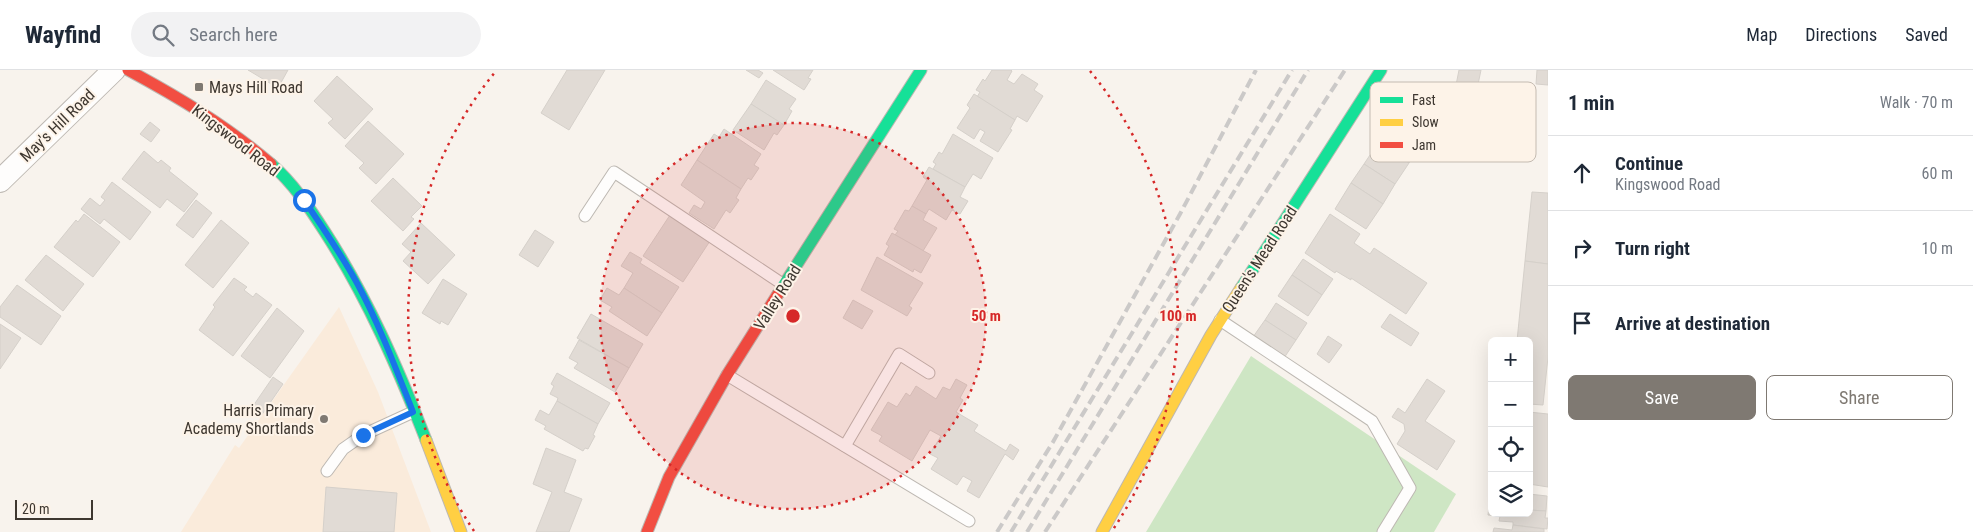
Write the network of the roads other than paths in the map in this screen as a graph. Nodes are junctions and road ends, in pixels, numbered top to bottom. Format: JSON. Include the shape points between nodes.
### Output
{"nodes":[{"id":1,"x":114,"y":70,"type":"edge"},
{"id":2,"x":128,"y":70,"type":"edge"},
{"id":3,"x":920,"y":70,"type":"edge"},
{"id":4,"x":1381,"y":70,"type":"edge"},
{"id":5,"x":1373,"y":82,"type":"edge"},
{"id":6,"x":1370,"y":87,"type":"edge"},
{"id":7,"x":0,"y":181,"type":"edge"},
{"id":8,"x":585,"y":216,"type":"dead end"},
{"id":9,"x":784,"y":285,"type":"junction"},
{"id":10,"x":1220,"y":320,"type":"junction"},
{"id":11,"x":929,"y":373,"type":"dead end"},
{"id":12,"x":727,"y":374,"type":"junction"},
{"id":13,"x":413,"y":412,"type":"junction"},
{"id":14,"x":845,"y":446,"type":"junction"},
{"id":15,"x":327,"y":471,"type":"dead end"},
{"id":16,"x":969,"y":521,"type":"dead end"},
{"id":17,"x":461,"y":532,"type":"edge"},
{"id":18,"x":647,"y":532,"type":"edge"},
{"id":19,"x":1102,"y":532,"type":"edge"},
{"id":20,"x":1383,"y":532,"type":"edge"}],
"edges":[{"from":1,"to":7,"type":"street","name":"May's Hill Road"},
{"from":2,"to":13,"type":"street","name":"Kingswood Road","via":[[181,98],[237,136],[277,169],[304,200],[358,286]]},
{"from":3,"to":9,"type":"street","name":"Valley Road"},
{"from":4,"to":5,"type":"street","name":"Queen's Mead Road"},
{"from":6,"to":10,"type":"street","name":"Queen's Mead Road"},
{"from":8,"to":9,"type":"lane","via":[[614,172]]},
{"from":9,"to":12,"type":"street","name":"Valley Road"},
{"from":10,"to":19,"type":"street","name":"Queen's Mead Road"},
{"from":10,"to":20,"type":"lane","via":[[1372,421],[1410,488]]},
{"from":11,"to":14,"type":"lane","via":[[899,354]]},
{"from":12,"to":14,"type":"lane"},
{"from":12,"to":18,"type":"street","name":"Valley Road","via":[[669,477]]},
{"from":13,"to":15,"type":"lane","via":[[363,435],[343,449]]},
{"from":13,"to":17,"type":"street","name":"Kingswood Road"},
{"from":14,"to":16,"type":"lane"}]}
